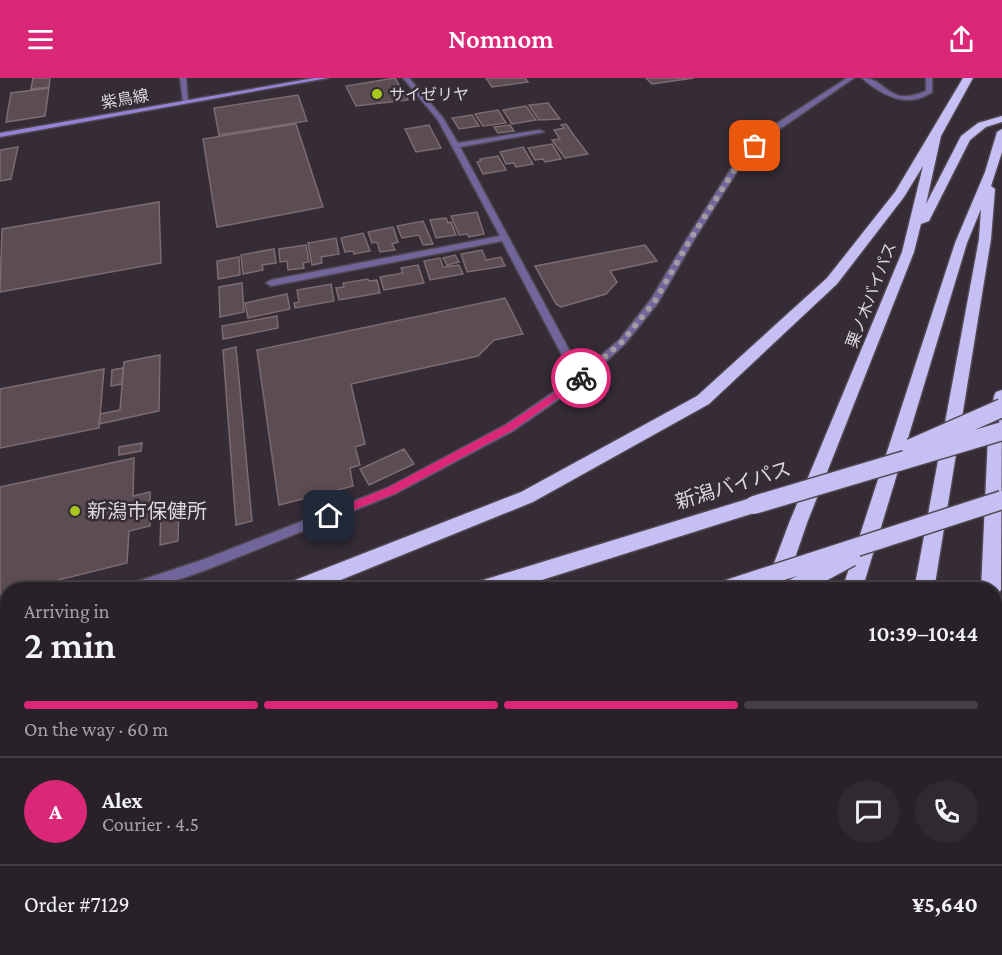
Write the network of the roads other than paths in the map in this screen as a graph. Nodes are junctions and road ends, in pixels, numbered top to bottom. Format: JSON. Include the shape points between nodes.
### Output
{"nodes":[{"id":1,"x":183,"y":78,"type":"edge"},
{"id":2,"x":325,"y":78,"type":"edge"},
{"id":3,"x":406,"y":78,"type":"edge"},
{"id":4,"x":851,"y":78,"type":"edge"},
{"id":5,"x":865,"y":78,"type":"edge"},
{"id":6,"x":930,"y":78,"type":"edge"},
{"id":7,"x":968,"y":78,"type":"edge"},
{"id":8,"x":186,"y":102,"type":"junction"},
{"id":9,"x":1002,"y":119,"type":"edge"},
{"id":10,"x":540,"y":132,"type":"dead end"},
{"id":11,"x":1002,"y":132,"type":"edge"},
{"id":12,"x":0,"y":135,"type":"edge"},
{"id":13,"x":936,"y":136,"type":"junction"},
{"id":14,"x":455,"y":146,"type":"junction"},
{"id":15,"x":991,"y":172,"type":"junction"},
{"id":16,"x":504,"y":238,"type":"junction"},
{"id":17,"x":908,"y":252,"type":"junction"},
{"id":18,"x":271,"y":283,"type":"dead end"},
{"id":19,"x":580,"y":379,"type":"junction"},
{"id":20,"x":1002,"y":396,"type":"edge"},
{"id":21,"x":1002,"y":408,"type":"edge"},
{"id":22,"x":1002,"y":431,"type":"edge"},
{"id":23,"x":846,"y":477,"type":"junction"},
{"id":24,"x":1002,"y":500,"type":"edge"},
{"id":25,"x":893,"y":535,"type":"junction"},
{"id":26,"x":153,"y":582,"type":"edge"},
{"id":27,"x":312,"y":582,"type":"edge"},
{"id":28,"x":506,"y":582,"type":"edge"},
{"id":29,"x":749,"y":582,"type":"edge"},
{"id":30,"x":777,"y":582,"type":"edge"},
{"id":31,"x":805,"y":582,"type":"edge"},
{"id":32,"x":855,"y":582,"type":"edge"},
{"id":33,"x":925,"y":582,"type":"edge"},
{"id":34,"x":991,"y":582,"type":"edge"}],
"edges":[{"from":1,"to":8,"type":"street"},
{"from":2,"to":8,"type":"street","name":"紫鳥線"},
{"from":3,"to":14,"type":"street","via":[[441,119]]},
{"from":4,"to":19,"type":"street","via":[[768,133],[742,158],[655,301],[622,342]]},
{"from":5,"to":6,"type":"street","via":[[892,97],[915,99],[929,92]]},
{"from":7,"to":13,"type":"highway","name":"栗ノ木バイパス"},
{"from":8,"to":12,"type":"street","name":"紫鳥線"},
{"from":9,"to":17,"type":"highway","via":[[982,125],[965,138]]},
{"from":10,"to":14,"type":"street"},
{"from":11,"to":15,"type":"highway"},
{"from":13,"to":17,"type":"highway","name":"栗ノ木バイパス"},
{"from":13,"to":27,"type":"highway","via":[[900,194],[832,281],[703,400],[527,497]]},
{"from":14,"to":16,"type":"street"},
{"from":15,"to":32,"type":"highway","via":[[961,243]]},
{"from":15,"to":33,"type":"highway","via":[[985,239]]},
{"from":16,"to":18,"type":"street"},
{"from":16,"to":19,"type":"street"},
{"from":17,"to":30,"type":"highway","name":"栗ノ木バイパス"},
{"from":19,"to":26,"type":"street","via":[[509,428],[391,491]]},
{"from":20,"to":34,"type":"highway","via":[[996,436]]},
{"from":21,"to":23,"type":"highway","bridge":true},
{"from":22,"to":23,"type":"highway","name":"新潟バイパス","bridge":true},
{"from":23,"to":28,"type":"highway","name":"新潟バイパス","bridge":true},
{"from":24,"to":25,"type":"highway","bridge":true},
{"from":25,"to":29,"type":"highway","bridge":true},
{"from":25,"to":31,"type":"highway","bridge":true}]}
